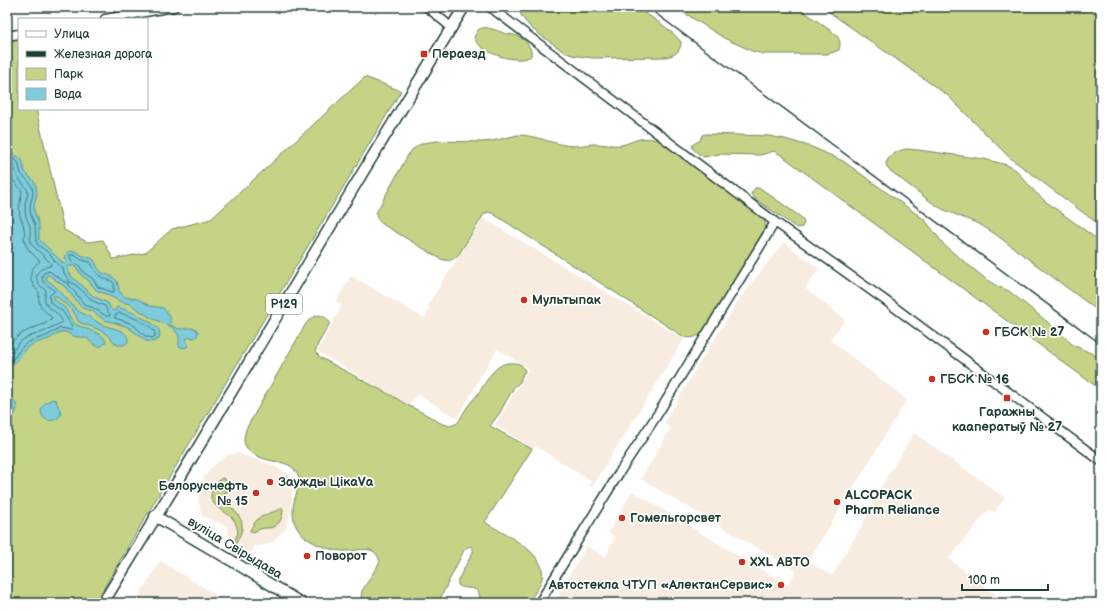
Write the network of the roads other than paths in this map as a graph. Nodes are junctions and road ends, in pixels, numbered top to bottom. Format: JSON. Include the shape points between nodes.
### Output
{"nodes":[{"id":1,"x":174,"y":7,"type":"edge"},
{"id":2,"x":427,"y":7,"type":"edge"},
{"id":3,"x":464,"y":7,"type":"edge"},
{"id":4,"x":490,"y":7,"type":"edge"},
{"id":5,"x":111,"y":18,"type":"edge"},
{"id":6,"x":452,"y":28,"type":"junction"},
{"id":7,"x":18,"y":34,"type":"edge"},
{"id":8,"x":7,"y":36,"type":"edge"},
{"id":9,"x":775,"y":222,"type":"junction"},
{"id":10,"x":1101,"y":461,"type":"edge"},
{"id":11,"x":155,"y":516,"type":"junction"},
{"id":12,"x":102,"y":603,"type":"edge"},
{"id":13,"x":301,"y":603,"type":"edge"},
{"id":14,"x":539,"y":603,"type":"edge"}],
"edges":[{"from":1,"to":5,"type":"street"},
{"from":2,"to":6,"type":"street"},
{"from":3,"to":6,"type":"main road","number":"Р129"},
{"from":4,"to":9,"type":"street"},
{"from":6,"to":11,"type":"main road","number":"Р129"},
{"from":7,"to":8,"type":"street"},
{"from":9,"to":10,"type":"street"},
{"from":9,"to":14,"type":"street"},
{"from":11,"to":12,"type":"main road","number":"Р129"},
{"from":11,"to":13,"type":"main road","name":"вуліца Свірыдава"}]}
